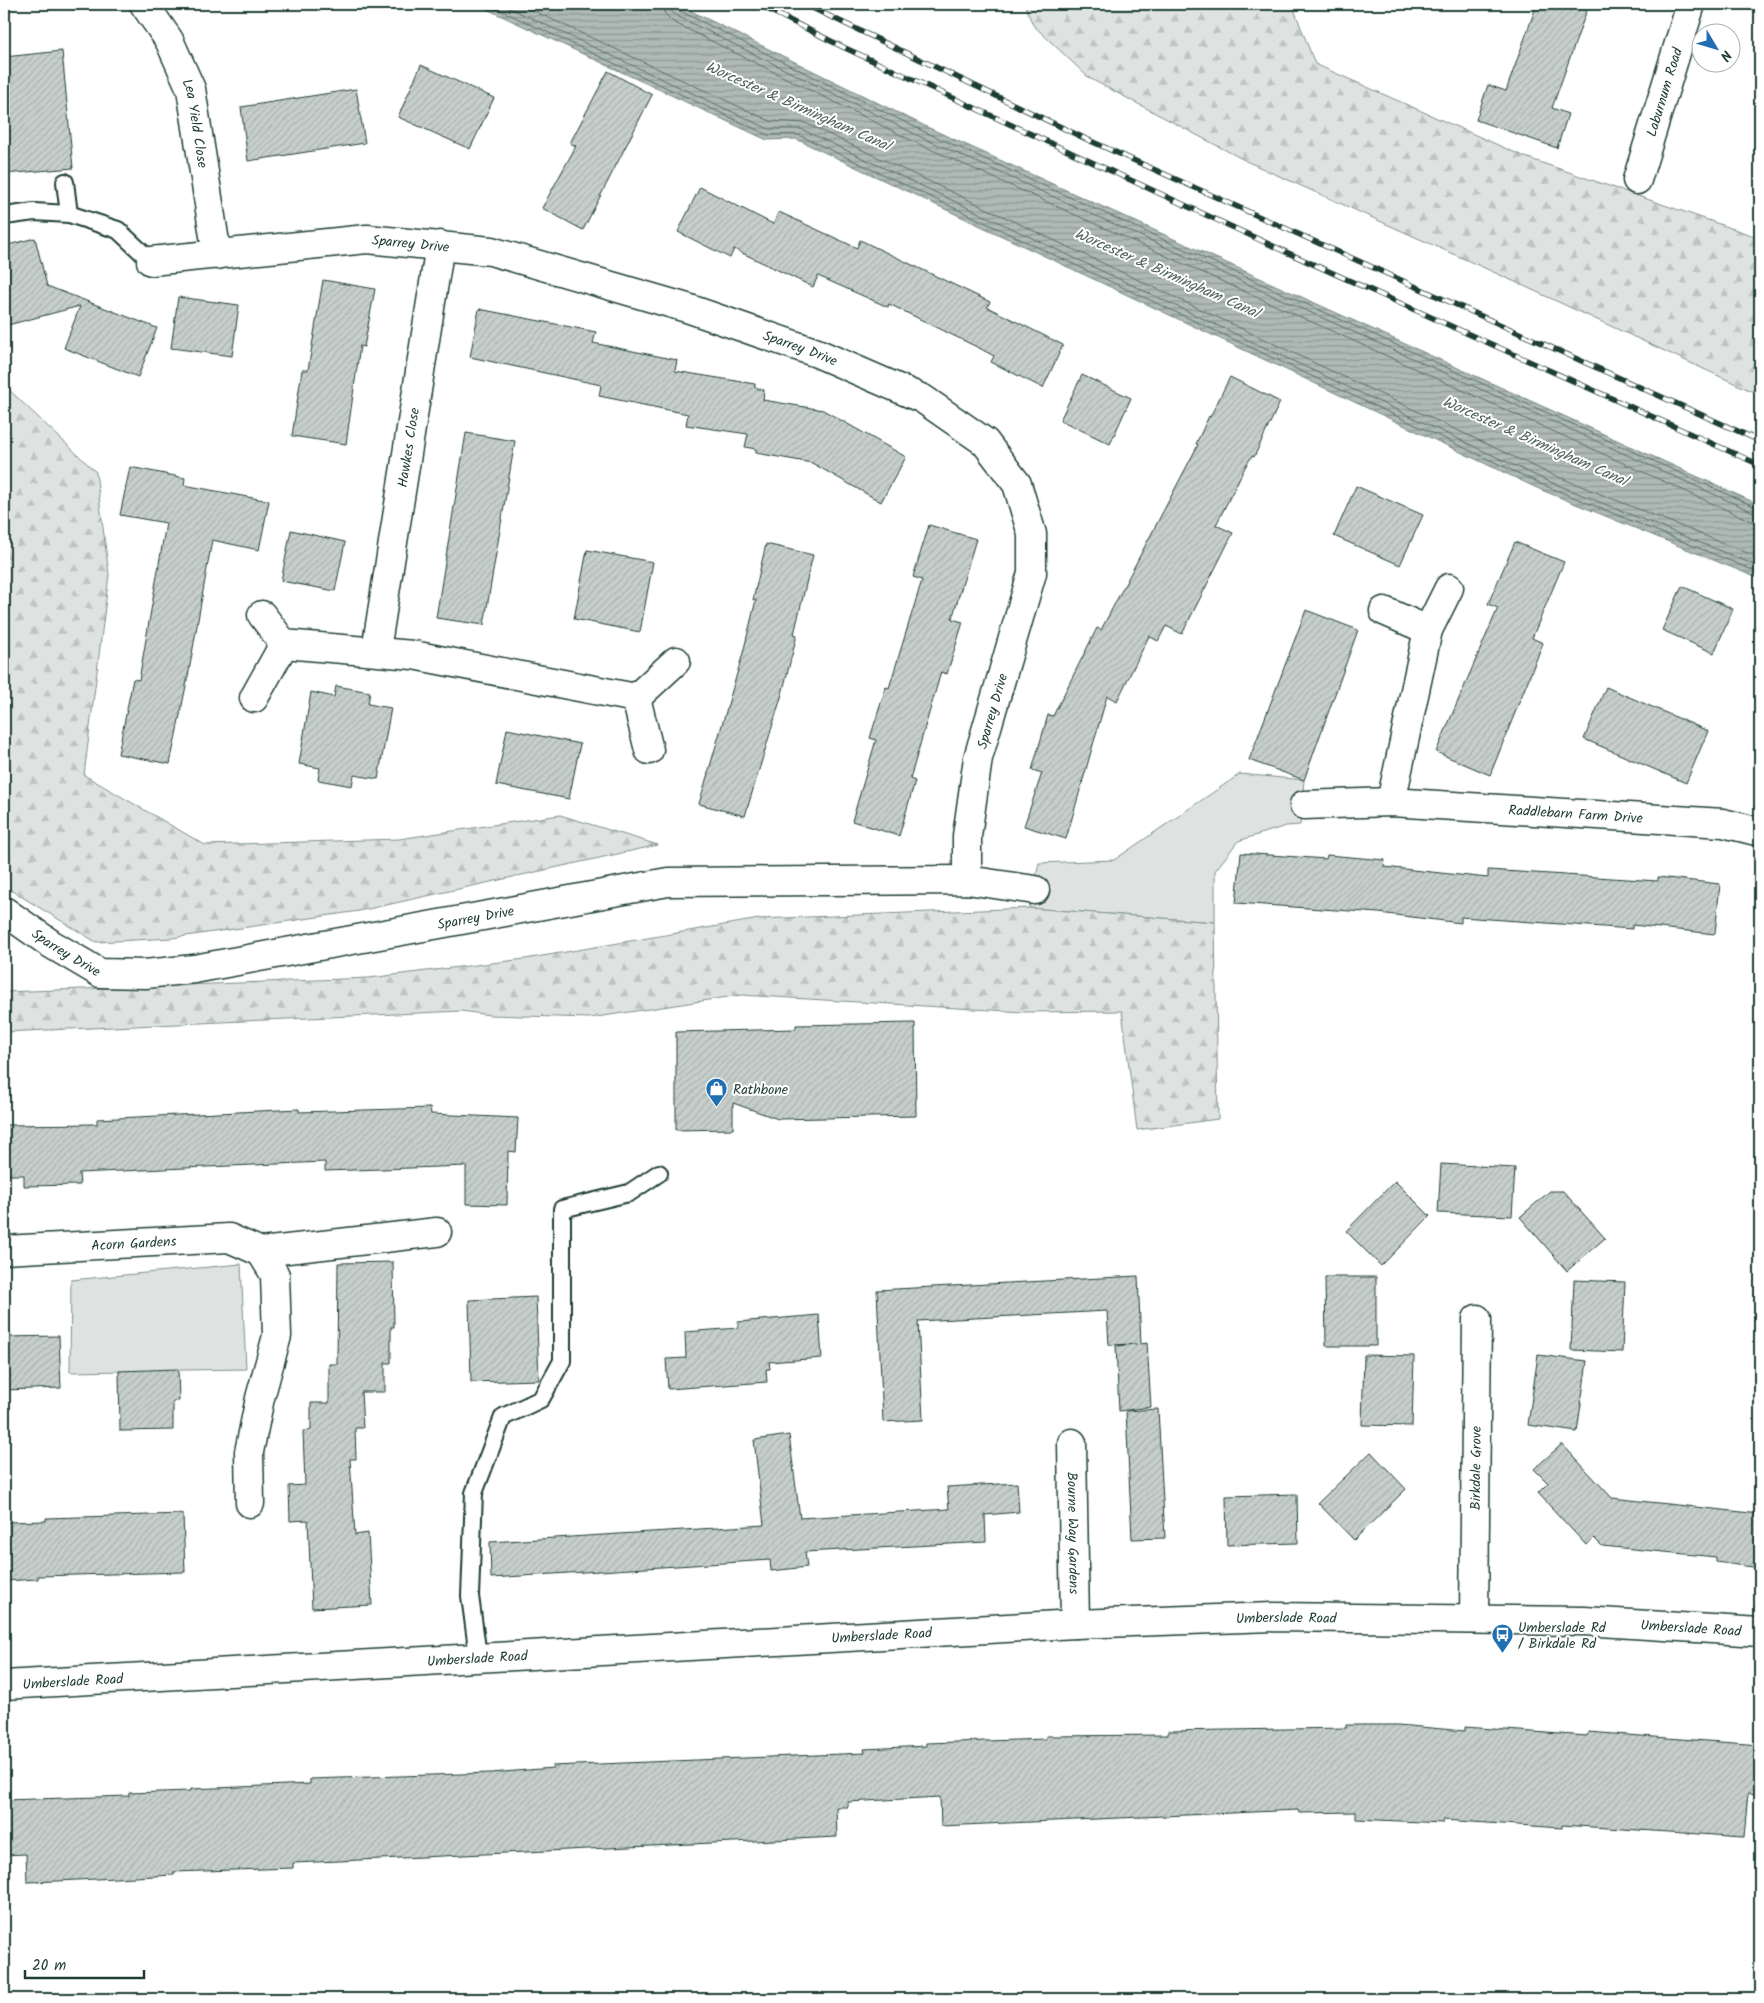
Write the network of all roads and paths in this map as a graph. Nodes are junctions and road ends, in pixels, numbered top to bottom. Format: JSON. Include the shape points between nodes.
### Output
{"nodes":[{"id":1,"x":144,"y":4,"type":"edge"},
{"id":2,"x":1691,"y":4,"type":"edge"},
{"id":3,"x":1638,"y":180,"type":"dead end"},
{"id":4,"x":65,"y":182,"type":"dead end"},
{"id":5,"x":69,"y":214,"type":"junction"},
{"id":6,"x":5,"y":216,"type":"edge"},
{"id":7,"x":440,"y":245,"type":"junction"},
{"id":8,"x":217,"y":255,"type":"junction"},
{"id":9,"x":151,"y":261,"type":"joint"},
{"id":10,"x":1449,"y":588,"type":"dead end"},
{"id":11,"x":1384,"y":611,"type":"dead end"},
{"id":12,"x":262,"y":615,"type":"dead end"},
{"id":13,"x":1428,"y":630,"type":"junction"},
{"id":14,"x":284,"y":644,"type":"junction"},
{"id":15,"x":376,"y":650,"type":"junction"},
{"id":16,"x":676,"y":660,"type":"dead end"},
{"id":17,"x":254,"y":698,"type":"dead end"},
{"id":18,"x":636,"y":698,"type":"junction"},
{"id":19,"x":649,"y":750,"type":"dead end"},
{"id":20,"x":1390,"y":802,"type":"junction"},
{"id":21,"x":1304,"y":805,"type":"dead end"},
{"id":22,"x":1760,"y":832,"type":"edge"},
{"id":23,"x":967,"y":880,"type":"junction"},
{"id":24,"x":1035,"y":890,"type":"dead end"},
{"id":25,"x":4,"y":912,"type":"edge"},
{"id":26,"x":660,"y":1173,"type":"dead end"},
{"id":27,"x":437,"y":1232,"type":"dead end"},
{"id":28,"x":4,"y":1250,"type":"edge"},
{"id":29,"x":261,"y":1252,"type":"junction"},
{"id":30,"x":1477,"y":1319,"type":"dead end"},
{"id":31,"x":1072,"y":1443,"type":"dead end"},
{"id":32,"x":250,"y":1503,"type":"dead end"},
{"id":33,"x":1474,"y":1618,"type":"junction"},
{"id":34,"x":1075,"y":1624,"type":"junction"},
{"id":35,"x":1760,"y":1632,"type":"edge"},
{"id":36,"x":478,"y":1656,"type":"junction"},
{"id":37,"x":4,"y":1685,"type":"edge"}],
"edges":[{"from":1,"to":8,"type":"street","name":"Lea Yield Close","via":[[169,40],[191,89]]},
{"from":2,"to":3,"type":"street","name":"Laburnum Road"},
{"from":4,"to":5,"type":"lane"},
{"from":5,"to":6,"type":"lane","via":[[34,212]]},
{"from":5,"to":9,"type":"lane","via":[[118,230]]},
{"from":7,"to":8,"type":"street","name":"Sparrey Drive","via":[[368,239]]},
{"from":7,"to":15,"type":"street","name":"Hawkes Close"},
{"from":7,"to":23,"type":"street","name":"Sparrey Drive","via":[[500,254],[687,308],[817,354],[923,399],[985,442],[1016,484],[1032,534],[1032,573],[978,758],[967,836]]},
{"from":8,"to":9,"type":"street","name":"Sparrey Drive"},
{"from":10,"to":13,"type":"street"},
{"from":11,"to":13,"type":"street"},
{"from":12,"to":14,"type":"street"},
{"from":13,"to":20,"type":"street"},
{"from":14,"to":15,"type":"street"},
{"from":14,"to":17,"type":"street"},
{"from":15,"to":18,"type":"street","via":[[413,654]]},
{"from":16,"to":18,"type":"street"},
{"from":18,"to":19,"type":"street"},
{"from":20,"to":21,"type":"street","name":"Raddlebarn Farm Drive"},
{"from":20,"to":22,"type":"street","name":"Raddlebarn Farm Drive","via":[[1723,823]]},
{"from":23,"to":24,"type":"street","name":"Sparrey Drive"},
{"from":23,"to":25,"type":"street","name":"Sparrey Drive","via":[[668,882],[194,969],[145,974],[100,973]]},
{"from":26,"to":36,"type":"lane","via":[[630,1193],[562,1209],[562,1361],[541,1399],[503,1416],[474,1493],[470,1596]]},
{"from":27,"to":29,"type":"street"},
{"from":28,"to":29,"type":"street","name":"Acorn Gardens","via":[[229,1238]]},
{"from":29,"to":32,"type":"street","via":[[275,1275],[277,1336],[260,1398],[250,1452]]},
{"from":30,"to":33,"type":"street","name":"Birkdale Grove"},
{"from":31,"to":34,"type":"street","name":"Bourne Way Gardens"},
{"from":33,"to":34,"type":"street","name":"Umberslade Road","via":[[1273,1617]]},
{"from":33,"to":35,"type":"street","name":"Umberslade Road"},
{"from":34,"to":36,"type":"street","name":"Umberslade Road"},
{"from":36,"to":37,"type":"street","name":"Umberslade Road"}]}
